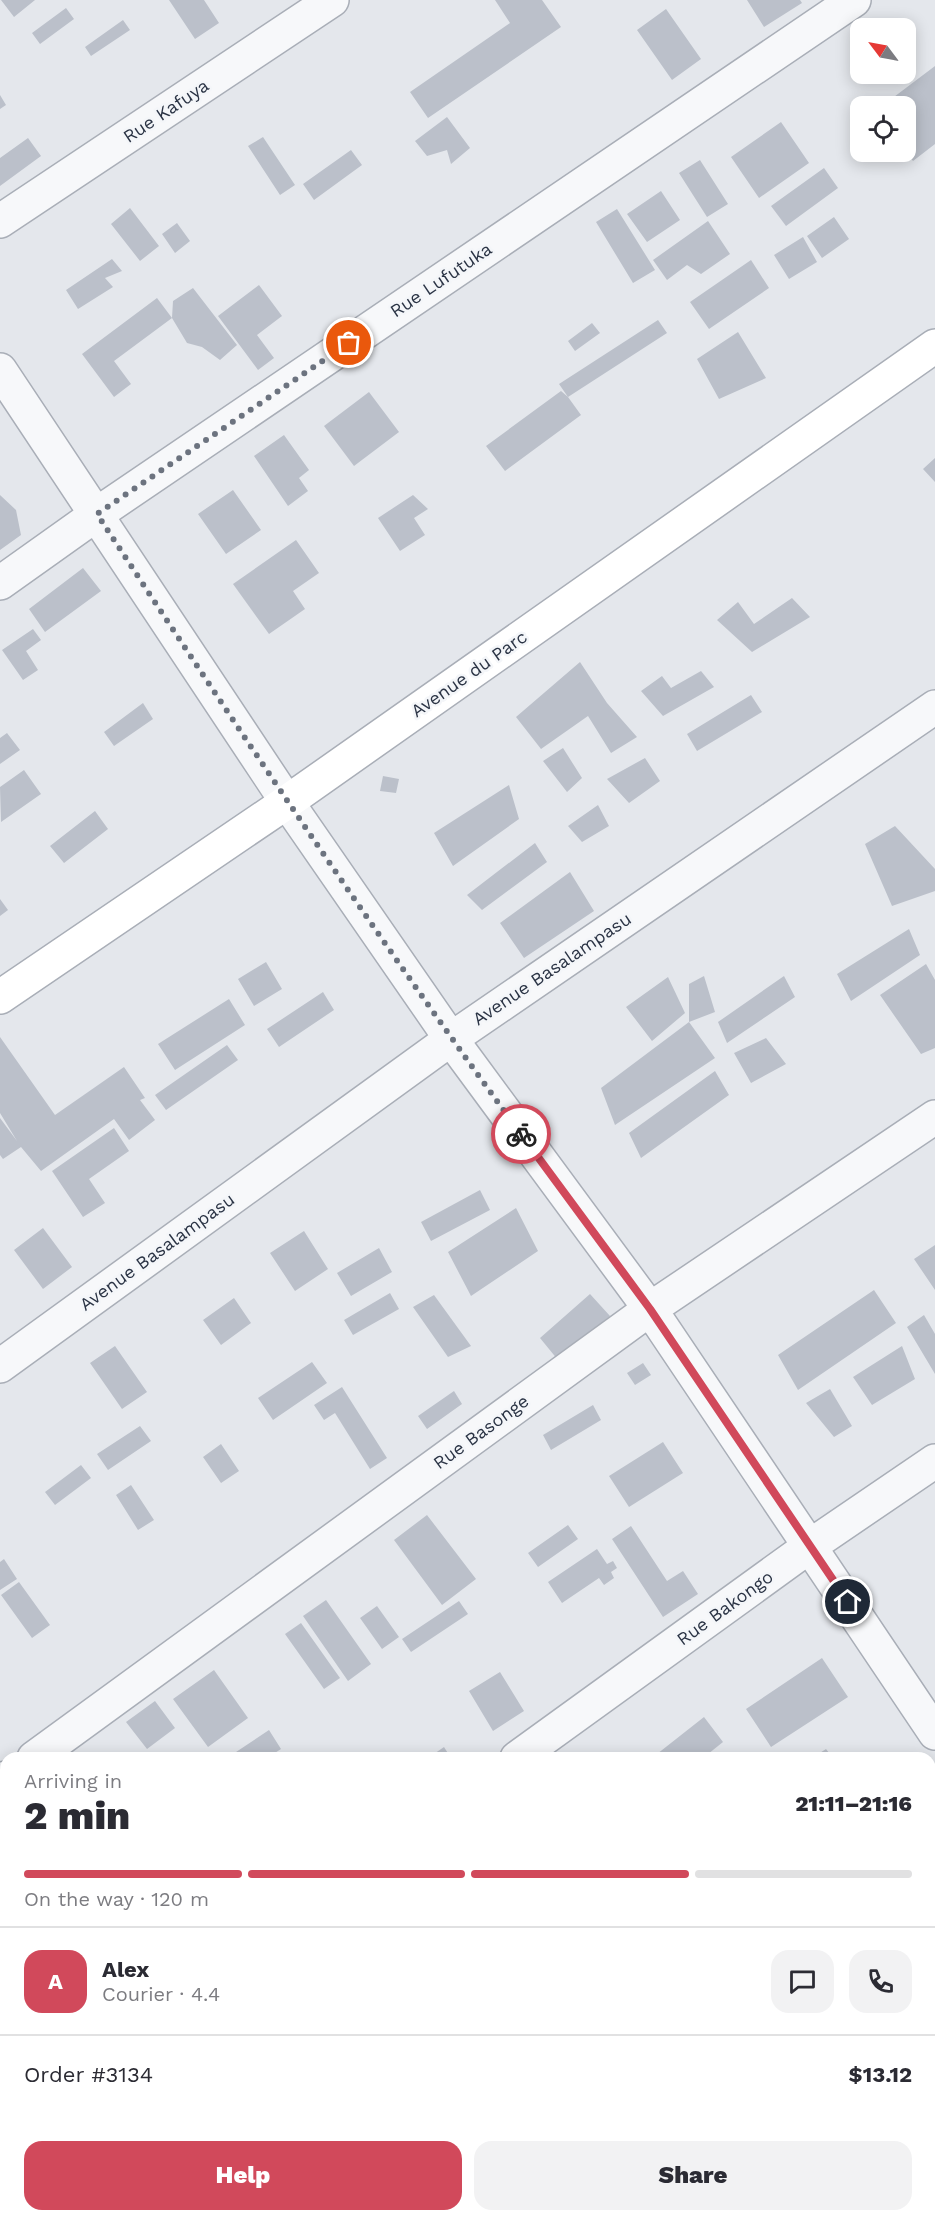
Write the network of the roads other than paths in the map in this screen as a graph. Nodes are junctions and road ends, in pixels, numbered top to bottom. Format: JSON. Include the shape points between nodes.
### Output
{"nodes":[{"id":1,"x":332,"y":0,"type":"edge"},
{"id":2,"x":854,"y":0,"type":"edge"},
{"id":3,"x":0,"y":221,"type":"edge"},
{"id":4,"x":935,"y":346,"type":"edge"},
{"id":5,"x":0,"y":370,"type":"edge"},
{"id":6,"x":97,"y":514,"type":"junction"},
{"id":7,"x":0,"y":582,"type":"edge"},
{"id":8,"x":935,"y":707,"type":"edge"},
{"id":9,"x":287,"y":802,"type":"junction"},
{"id":10,"x":0,"y":997,"type":"edge"},
{"id":11,"x":451,"y":1039,"type":"junction"},
{"id":12,"x":935,"y":1117,"type":"edge"},
{"id":13,"x":650,"y":1309,"type":"junction"},
{"id":14,"x":0,"y":1366,"type":"edge"},
{"id":15,"x":935,"y":1461,"type":"edge"},
{"id":16,"x":810,"y":1546,"type":"junction"},
{"id":17,"x":935,"y":1733,"type":"edge"},
{"id":18,"x":42,"y":1752,"type":"edge"},
{"id":19,"x":525,"y":1752,"type":"edge"}],
"edges":[{"from":1,"to":3,"type":"street","name":"Rue Kafuya"},
{"from":2,"to":6,"type":"street","name":"Rue Lufutuka"},
{"from":4,"to":9,"type":"street","name":"Avenue du Parc"},
{"from":5,"to":6,"type":"street"},
{"from":6,"to":7,"type":"street","name":"Rue Lufutuka"},
{"from":6,"to":9,"type":"street"},
{"from":8,"to":11,"type":"street","name":"Avenue Basalampasu"},
{"from":9,"to":10,"type":"street","name":"Avenue du Parc"},
{"from":9,"to":11,"type":"street"},
{"from":11,"to":13,"type":"street"},
{"from":11,"to":14,"type":"street","name":"Avenue Basalampasu"},
{"from":12,"to":13,"type":"street","name":"Rue Basonge"},
{"from":13,"to":16,"type":"street"},
{"from":13,"to":18,"type":"street","name":"Rue Basonge"},
{"from":15,"to":16,"type":"street","name":"Rue Bakongo"},
{"from":16,"to":17,"type":"street"},
{"from":16,"to":19,"type":"street","name":"Rue Bakongo"}]}
